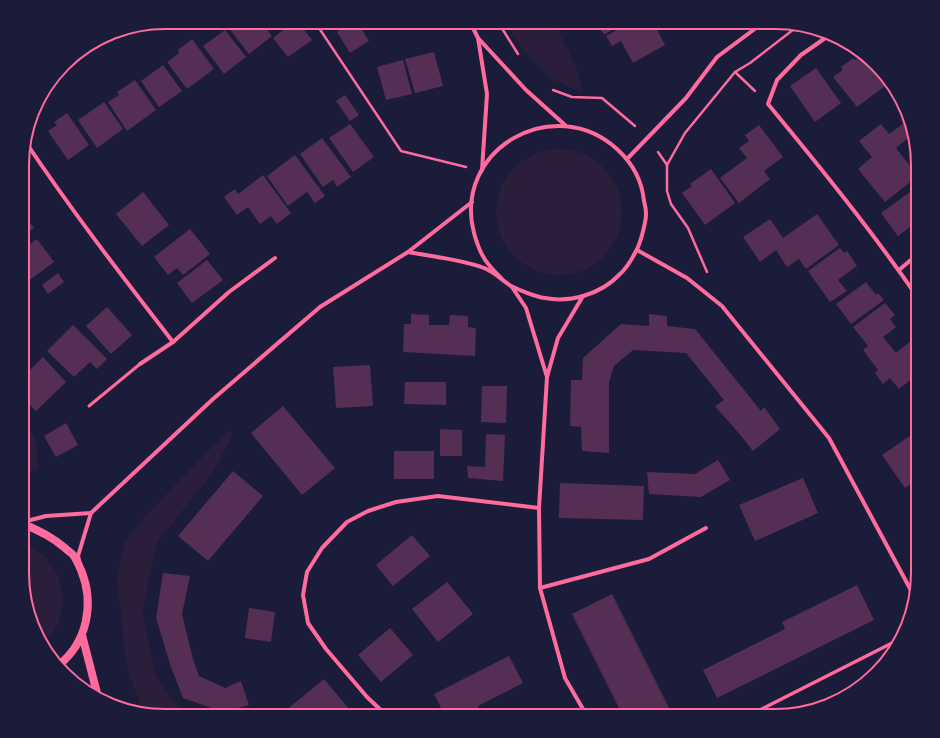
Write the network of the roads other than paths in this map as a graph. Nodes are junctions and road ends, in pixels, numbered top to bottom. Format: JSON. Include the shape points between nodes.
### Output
{"nodes":[{"id":1,"x":474,"y":29,"type":"edge"},
{"id":2,"x":755,"y":29,"type":"edge"},
{"id":3,"x":478,"y":38,"type":"junction"},
{"id":4,"x":825,"y":38,"type":"edge"},
{"id":5,"x":565,"y":125,"type":"junction"},
{"id":6,"x":30,"y":148,"type":"edge"},
{"id":7,"x":627,"y":159,"type":"junction"},
{"id":8,"x":482,"y":171,"type":"junction"},
{"id":9,"x":472,"y":202,"type":"junction"},
{"id":10,"x":637,"y":250,"type":"junction"},
{"id":11,"x":408,"y":252,"type":"junction"},
{"id":12,"x":275,"y":258,"type":"dead end"},
{"id":13,"x":911,"y":260,"type":"edge"},
{"id":14,"x":899,"y":270,"type":"junction"},
{"id":15,"x":502,"y":279,"type":"junction"},
{"id":16,"x":512,"y":286,"type":"junction"},
{"id":17,"x":911,"y":288,"type":"edge"},
{"id":18,"x":582,"y":296,"type":"junction"},
{"id":19,"x":173,"y":342,"type":"junction"},
{"id":20,"x":140,"y":364,"type":"joint"},
{"id":21,"x":547,"y":377,"type":"junction"},
{"id":22,"x":89,"y":406,"type":"dead end"},
{"id":23,"x":539,"y":508,"type":"junction"},
{"id":24,"x":91,"y":513,"type":"junction"},
{"id":25,"x":29,"y":521,"type":"edge"},
{"id":26,"x":29,"y":526,"type":"edge"},
{"id":27,"x":706,"y":528,"type":"dead end"},
{"id":28,"x":84,"y":578,"type":"junction"},
{"id":29,"x":540,"y":588,"type":"junction"},
{"id":30,"x":910,"y":588,"type":"edge"},
{"id":31,"x":82,"y":635,"type":"junction"},
{"id":32,"x":892,"y":643,"type":"edge"},
{"id":33,"x":62,"y":662,"type":"edge"},
{"id":34,"x":96,"y":690,"type":"edge"},
{"id":35,"x":380,"y":709,"type":"edge"},
{"id":36,"x":583,"y":709,"type":"edge"},
{"id":37,"x":762,"y":709,"type":"edge"}],
"edges":[{"from":1,"to":3,"type":"street"},
{"from":2,"to":7,"type":"street","via":[[717,57],[686,98]]},
{"from":3,"to":5,"type":"street","via":[[526,90]]},
{"from":3,"to":8,"type":"street","via":[[487,94]]},
{"from":4,"to":14,"type":"street","via":[[801,55],[777,80],[768,104]]},
{"from":5,"to":7,"type":"street","via":[[588,130],[608,141]]},
{"from":5,"to":8,"type":"street","via":[[545,126],[514,138],[495,152]]},
{"from":6,"to":19,"type":"street","via":[[56,187]]},
{"from":7,"to":10,"type":"street","via":[[644,193],[646,215]]},
{"from":8,"to":9,"type":"street","via":[[475,186]]},
{"from":9,"to":11,"type":"street"},
{"from":9,"to":15,"type":"street","via":[[472,223],[478,247],[488,265]]},
{"from":10,"to":18,"type":"street","via":[[620,275],[603,288]]},
{"from":10,"to":30,"type":"street","via":[[686,278],[722,306],[829,438]]},
{"from":11,"to":15,"type":"street","via":[[485,268]]},
{"from":11,"to":24,"type":"street","via":[[320,307],[213,399]]},
{"from":12,"to":19,"type":"street","via":[[229,292]]},
{"from":13,"to":14,"type":"street"},
{"from":14,"to":17,"type":"street"},
{"from":15,"to":16,"type":"street"},
{"from":16,"to":18,"type":"street","via":[[544,298],[565,300]]},
{"from":16,"to":21,"type":"street","via":[[526,308]]},
{"from":18,"to":21,"type":"street","via":[[558,338]]},
{"from":19,"to":20,"type":"street"},
{"from":20,"to":22,"type":"lane"},
{"from":21,"to":23,"type":"street"},
{"from":23,"to":29,"type":"street"},
{"from":23,"to":35,"type":"street","via":[[438,496],[396,502],[368,511],[347,522],[322,548],[307,572],[303,595],[308,623],[326,649]]},
{"from":24,"to":25,"type":"street","via":[[46,516]]},
{"from":24,"to":28,"type":"street","via":[[78,556]]},
{"from":26,"to":28,"type":"main road","via":[[52,538],[74,556]]},
{"from":27,"to":29,"type":"street","via":[[649,559]]},
{"from":28,"to":31,"type":"main road","via":[[88,597]]},
{"from":29,"to":36,"type":"street","via":[[565,678]]},
{"from":31,"to":33,"type":"main road","via":[[69,657]]},
{"from":31,"to":34,"type":"main road"},
{"from":32,"to":37,"type":"street"}]}
